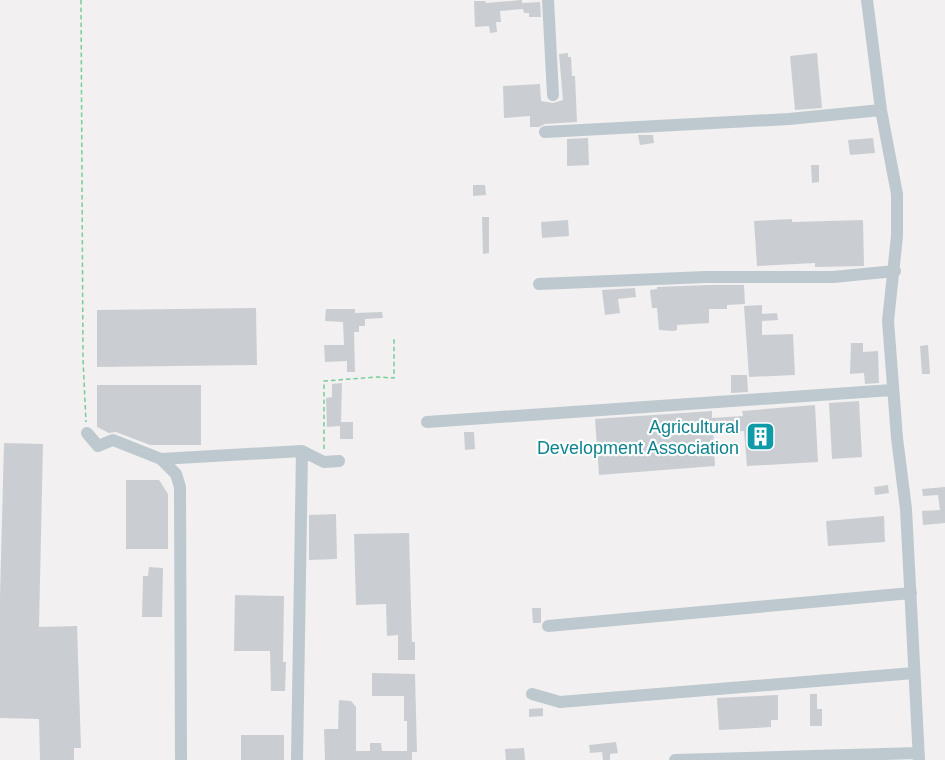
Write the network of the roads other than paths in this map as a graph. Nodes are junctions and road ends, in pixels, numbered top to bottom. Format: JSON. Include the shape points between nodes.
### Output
{"nodes":[{"id":1,"x":548,"y":0,"type":"edge"},
{"id":2,"x":867,"y":0,"type":"edge"},
{"id":3,"x":553,"y":95,"type":"dead end"},
{"id":4,"x":881,"y":110,"type":"junction"},
{"id":5,"x":545,"y":132,"type":"dead end"},
{"id":6,"x":895,"y":271,"type":"junction"},
{"id":7,"x":539,"y":284,"type":"dead end"},
{"id":8,"x":892,"y":390,"type":"junction"},
{"id":9,"x":427,"y":422,"type":"dead end"},
{"id":10,"x":87,"y":433,"type":"road end"},
{"id":11,"x":302,"y":451,"type":"junction"},
{"id":12,"x":161,"y":459,"type":"junction"},
{"id":13,"x":339,"y":461,"type":"dead end"},
{"id":14,"x":911,"y":593,"type":"junction"},
{"id":15,"x":548,"y":626,"type":"dead end"},
{"id":16,"x":914,"y":673,"type":"junction"},
{"id":17,"x":532,"y":694,"type":"dead end"},
{"id":18,"x":918,"y":756,"type":"edge"},
{"id":19,"x":180,"y":760,"type":"edge"},
{"id":20,"x":297,"y":760,"type":"edge"},
{"id":21,"x":675,"y":760,"type":"edge"}],
"edges":[{"from":1,"to":3,"type":"street"},
{"from":2,"to":4,"type":"street"},
{"from":4,"to":5,"type":"street"},
{"from":4,"to":6,"type":"street","via":[[897,194]]},
{"from":6,"to":7,"type":"street","via":[[833,277],[705,277]]},
{"from":6,"to":8,"type":"street","via":[[888,321]]},
{"from":8,"to":9,"type":"street"},
{"from":8,"to":14,"type":"street"},
{"from":10,"to":12,"type":"street","via":[[98,446],[113,440]]},
{"from":11,"to":12,"type":"street"},
{"from":11,"to":13,"type":"street","via":[[324,462]]},
{"from":11,"to":20,"type":"street"},
{"from":12,"to":19,"type":"street","via":[[176,474],[180,487]]},
{"from":14,"to":15,"type":"street"},
{"from":14,"to":16,"type":"street"},
{"from":16,"to":17,"type":"street","via":[[563,702]]},
{"from":16,"to":18,"type":"street"},
{"from":18,"to":21,"type":"street"}]}
